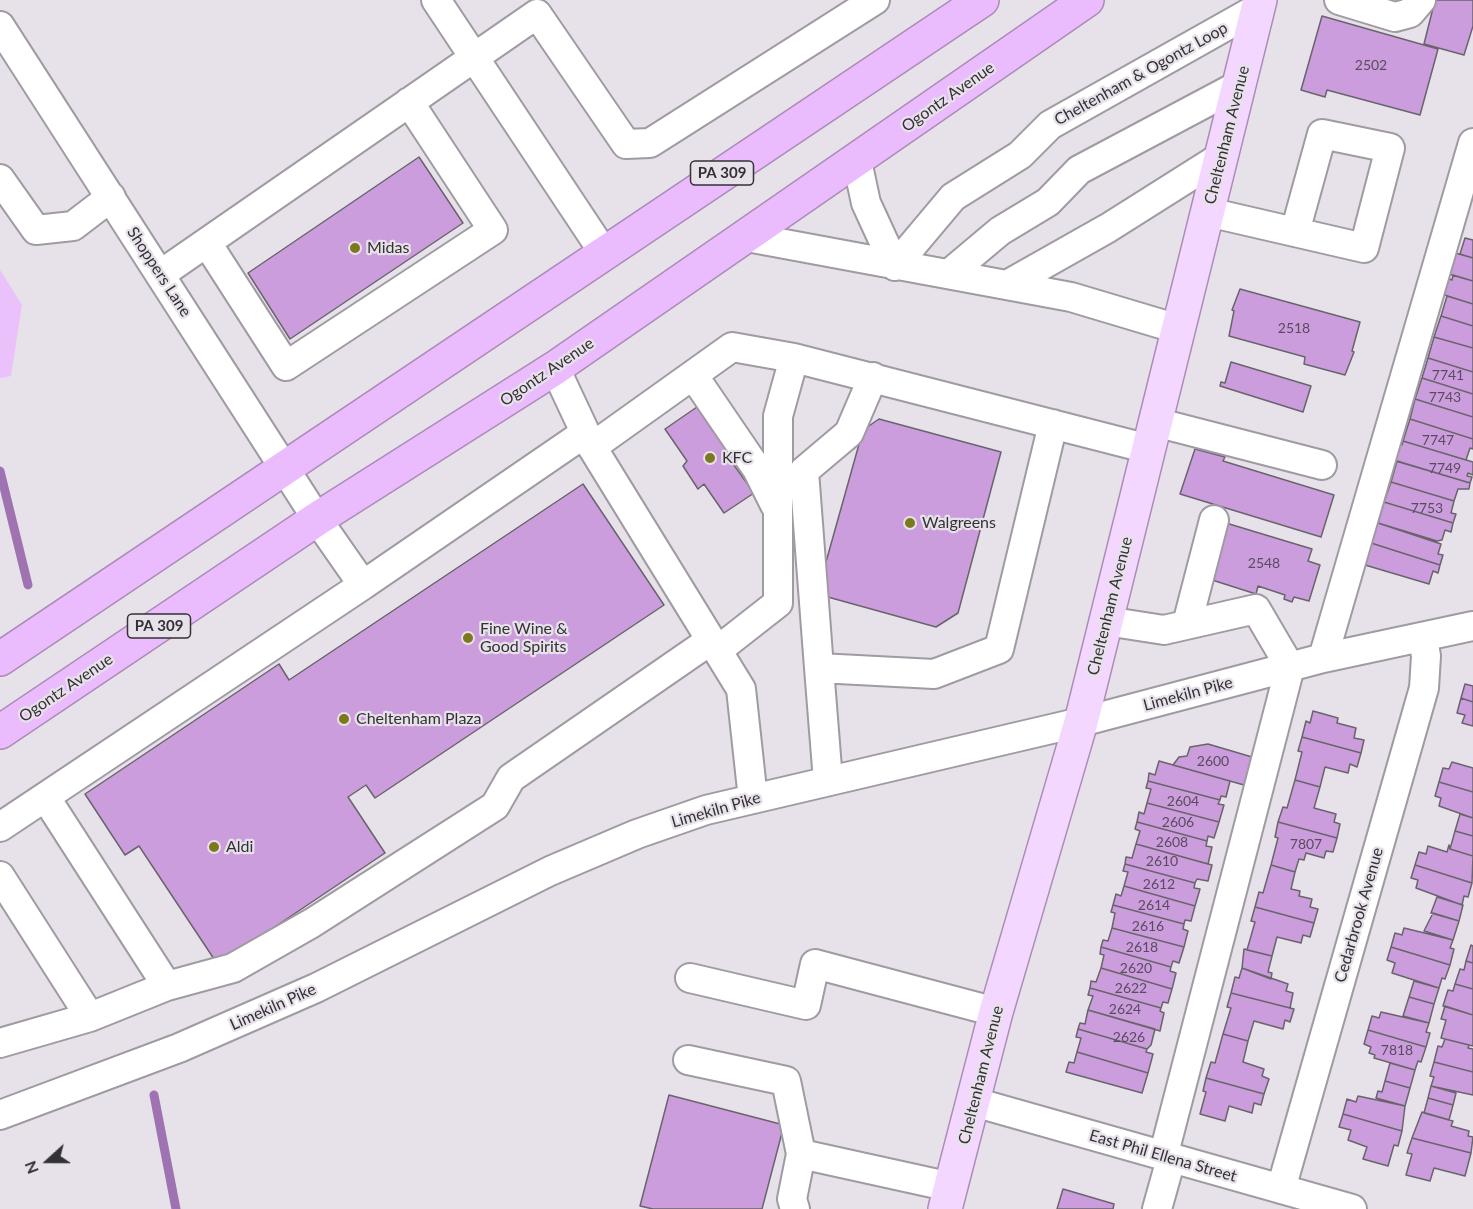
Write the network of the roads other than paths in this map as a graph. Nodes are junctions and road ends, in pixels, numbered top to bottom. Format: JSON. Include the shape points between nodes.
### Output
{"nodes":[{"id":1,"x":436,"y":0,"type":"edge"},
{"id":2,"x":875,"y":0,"type":"edge"},
{"id":3,"x":982,"y":0,"type":"edge"},
{"id":4,"x":1087,"y":0,"type":"edge"},
{"id":5,"x":1339,"y":0,"type":"edge"},
{"id":6,"x":1421,"y":0,"type":"edge"},
{"id":7,"x":1259,"y":4,"type":"edge"},
{"id":8,"x":1373,"y":5,"type":"edge"},
{"id":9,"x":0,"y":26,"type":"edge"},
{"id":10,"x":474,"y":56,"type":"junction"},
{"id":11,"x":1239,"y":85,"type":"junction"},
{"id":12,"x":409,"y":102,"type":"junction"},
{"id":13,"x":1473,"y":143,"type":"edge"},
{"id":14,"x":1222,"y":156,"type":"junction"},
{"id":15,"x":858,"y":161,"type":"junction"},
{"id":16,"x":0,"y":179,"type":"edge"},
{"id":17,"x":111,"y":197,"type":"junction"},
{"id":18,"x":1208,"y":212,"type":"junction"},
{"id":19,"x":1295,"y":232,"type":"dead end"},
{"id":20,"x":747,"y":237,"type":"junction"},
{"id":21,"x":207,"y":243,"type":"junction"},
{"id":22,"x":604,"y":253,"type":"junction"},
{"id":23,"x":895,"y":266,"type":"junction"},
{"id":24,"x":950,"y":273,"type":"junction"},
{"id":25,"x":161,"y":274,"type":"junction"},
{"id":26,"x":1007,"y":285,"type":"junction"},
{"id":27,"x":1178,"y":329,"type":"junction"},
{"id":28,"x":794,"y":357,"type":"junction"},
{"id":29,"x":555,"y":368,"type":"junction"},
{"id":30,"x":693,"y":375,"type":"junction"},
{"id":31,"x":873,"y":377,"type":"junction"},
{"id":32,"x":1053,"y":424,"type":"junction"},
{"id":33,"x":1152,"y":435,"type":"junction"},
{"id":34,"x":589,"y":440,"type":"junction"},
{"id":35,"x":1322,"y":465,"type":"dead end"},
{"id":36,"x":284,"y":466,"type":"junction"},
{"id":37,"x":778,"y":510,"type":"junction"},
{"id":38,"x":317,"y":519,"type":"junction"},
{"id":39,"x":1214,"y":520,"type":"dead end"},
{"id":40,"x":363,"y":585,"type":"junction"},
{"id":41,"x":1106,"y":621,"type":"junction"},
{"id":42,"x":1187,"y":624,"type":"junction"},
{"id":43,"x":1473,"y":626,"type":"edge"},
{"id":44,"x":1423,"y":639,"type":"junction"},
{"id":45,"x":714,"y":645,"type":"junction"},
{"id":46,"x":0,"y":658,"type":"edge"},
{"id":47,"x":1323,"y":658,"type":"junction"},
{"id":48,"x":1290,"y":667,"type":"junction"},
{"id":49,"x":819,"y":668,"type":"junction"},
{"id":50,"x":1081,"y":722,"type":"junction"},
{"id":51,"x":0,"y":732,"type":"edge"},
{"id":52,"x":828,"y":781,"type":"junction"},
{"id":53,"x":45,"y":798,"type":"junction"},
{"id":54,"x":753,"y":799,"type":"junction"},
{"id":55,"x":0,"y":827,"type":"edge"},
{"id":56,"x":0,"y":876,"type":"edge"},
{"id":57,"x":690,"y":978,"type":"dead end"},
{"id":58,"x":167,"y":986,"type":"junction"},
{"id":59,"x":996,"y":1012,"type":"junction"},
{"id":60,"x":90,"y":1017,"type":"junction"},
{"id":61,"x":5,"y":1033,"type":"edge"},
{"id":62,"x":688,"y":1060,"type":"dead end"},
{"id":63,"x":974,"y":1102,"type":"junction"},
{"id":64,"x":0,"y":1115,"type":"edge"},
{"id":65,"x":801,"y":1154,"type":"junction"},
{"id":66,"x":1167,"y":1158,"type":"junction"},
{"id":67,"x":1281,"y":1189,"type":"junction"},
{"id":68,"x":948,"y":1198,"type":"edge"},
{"id":69,"x":1335,"y":1207,"type":"edge"},
{"id":70,"x":795,"y":1209,"type":"edge"},
{"id":71,"x":1157,"y":1209,"type":"edge"}],
"edges":[{"from":1,"to":10,"type":"street"},
{"from":2,"to":10,"type":"street","via":[[650,142],[626,144],[537,14]]},
{"from":3,"to":22,"type":"highway","number":"PA 309"},
{"from":4,"to":15,"type":"highway","name":"Ogontz Avenue","number":"PA 309"},
{"from":5,"to":8,"type":"street"},
{"from":6,"to":8,"type":"street","via":[[1410,14],[1395,17]]},
{"from":7,"to":11,"type":"main road","name":"Cheltenham Avenue"},
{"from":7,"to":23,"type":"street","name":"Cheltenham & Ogontz Loop","via":[[1050,125],[1020,155],[953,197]]},
{"from":9,"to":17,"type":"street","name":"Shoppers Lane"},
{"from":10,"to":12,"type":"street"},
{"from":10,"to":22,"type":"street"},
{"from":11,"to":14,"type":"main road","name":"Cheltenham Avenue"},
{"from":11,"to":24,"type":"street","via":[[1079,170],[1048,202],[1000,231]]},
{"from":12,"to":21,"type":"street"},
{"from":12,"to":21,"type":"street","via":[[493,230],[286,366]]},
{"from":13,"to":47,"type":"street"},
{"from":14,"to":18,"type":"main road","name":"Cheltenham Avenue"},
{"from":14,"to":26,"type":"street","via":[[1108,228]]},
{"from":15,"to":20,"type":"highway","name":"Ogontz Avenue","number":"PA 309"},
{"from":15,"to":23,"type":"street","via":[[866,203]]},
{"from":16,"to":17,"type":"street","via":[[36,230],[73,226]]},
{"from":17,"to":25,"type":"street","name":"Shoppers Lane"},
{"from":18,"to":19,"type":"street"},
{"from":18,"to":27,"type":"main road","name":"Cheltenham Avenue"},
{"from":20,"to":23,"type":"street"},
{"from":20,"to":29,"type":"highway","name":"Ogontz Avenue","number":"PA 309"},
{"from":21,"to":25,"type":"street"},
{"from":22,"to":36,"type":"highway","number":"PA 309"},
{"from":23,"to":24,"type":"street"},
{"from":24,"to":26,"type":"street"},
{"from":25,"to":36,"type":"street","name":"Shoppers Lane"},
{"from":26,"to":27,"type":"street","via":[[1071,297]]},
{"from":27,"to":33,"type":"main road","name":"Cheltenham Avenue"},
{"from":28,"to":30,"type":"street","via":[[732,347]]},
{"from":28,"to":31,"type":"street"},
{"from":28,"to":37,"type":"street","via":[[778,416]]},
{"from":29,"to":34,"type":"street"},
{"from":29,"to":38,"type":"highway","name":"Ogontz Avenue","number":"PA 309"},
{"from":30,"to":34,"type":"street"},
{"from":30,"to":37,"type":"street","via":[[757,469]]},
{"from":31,"to":32,"type":"street"},
{"from":31,"to":49,"type":"street","via":[[849,433],[804,471]]},
{"from":32,"to":33,"type":"street"},
{"from":32,"to":49,"type":"street","via":[[999,649],[934,674]]},
{"from":33,"to":35,"type":"street"},
{"from":33,"to":41,"type":"main road","name":"Cheltenham Avenue"},
{"from":34,"to":40,"type":"street"},
{"from":34,"to":45,"type":"street"},
{"from":36,"to":38,"type":"street","name":"Shoppers Lane"},
{"from":36,"to":46,"type":"highway","number":"PA 309"},
{"from":37,"to":45,"type":"street","via":[[778,603]]},
{"from":38,"to":40,"type":"street","name":"Shoppers Lane"},
{"from":38,"to":51,"type":"highway","name":"Ogontz Avenue","number":"PA 309"},
{"from":39,"to":42,"type":"street"},
{"from":40,"to":53,"type":"street"},
{"from":41,"to":42,"type":"street","via":[[1164,630]]},
{"from":41,"to":50,"type":"main road","name":"Cheltenham Avenue"},
{"from":42,"to":48,"type":"street","via":[[1256,609]]},
{"from":43,"to":44,"type":"street","name":"Limekiln Pike"},
{"from":44,"to":47,"type":"street","name":"Limekiln Pike"},
{"from":44,"to":67,"type":"street","name":"Cedarbrook Avenue","via":[[1424,688]]},
{"from":45,"to":54,"type":"street","via":[[741,689]]},
{"from":45,"to":58,"type":"street","via":[[511,778],[495,806],[312,923],[233,968]]},
{"from":47,"to":48,"type":"street","name":"Limekiln Pike"},
{"from":48,"to":50,"type":"street","name":"Limekiln Pike"},
{"from":48,"to":66,"type":"street"},
{"from":49,"to":52,"type":"street"},
{"from":50,"to":52,"type":"street","name":"Limekiln Pike"},
{"from":50,"to":59,"type":"main road","name":"Cheltenham Avenue"},
{"from":52,"to":54,"type":"street","name":"Limekiln Pike"},
{"from":53,"to":55,"type":"street"},
{"from":53,"to":58,"type":"street"},
{"from":54,"to":64,"type":"street","name":"Limekiln Pike","via":[[706,810],[626,839],[550,871],[306,992],[179,1048]]},
{"from":56,"to":60,"type":"street"},
{"from":57,"to":59,"type":"street","via":[[807,1005],[815,964]]},
{"from":58,"to":60,"type":"street"},
{"from":59,"to":63,"type":"main road","name":"Cheltenham Avenue"},
{"from":60,"to":61,"type":"street"},
{"from":62,"to":65,"type":"street","via":[[786,1081]]},
{"from":63,"to":66,"type":"street","name":"East Phil Ellena Street"},
{"from":63,"to":68,"type":"main road","name":"Cheltenham Avenue"},
{"from":65,"to":68,"type":"street"},
{"from":65,"to":70,"type":"street","via":[[792,1199]]},
{"from":66,"to":67,"type":"street","name":"East Phil Ellena Street"},
{"from":66,"to":71,"type":"street"},
{"from":67,"to":69,"type":"street","name":"East Phil Ellena Street"}]}
